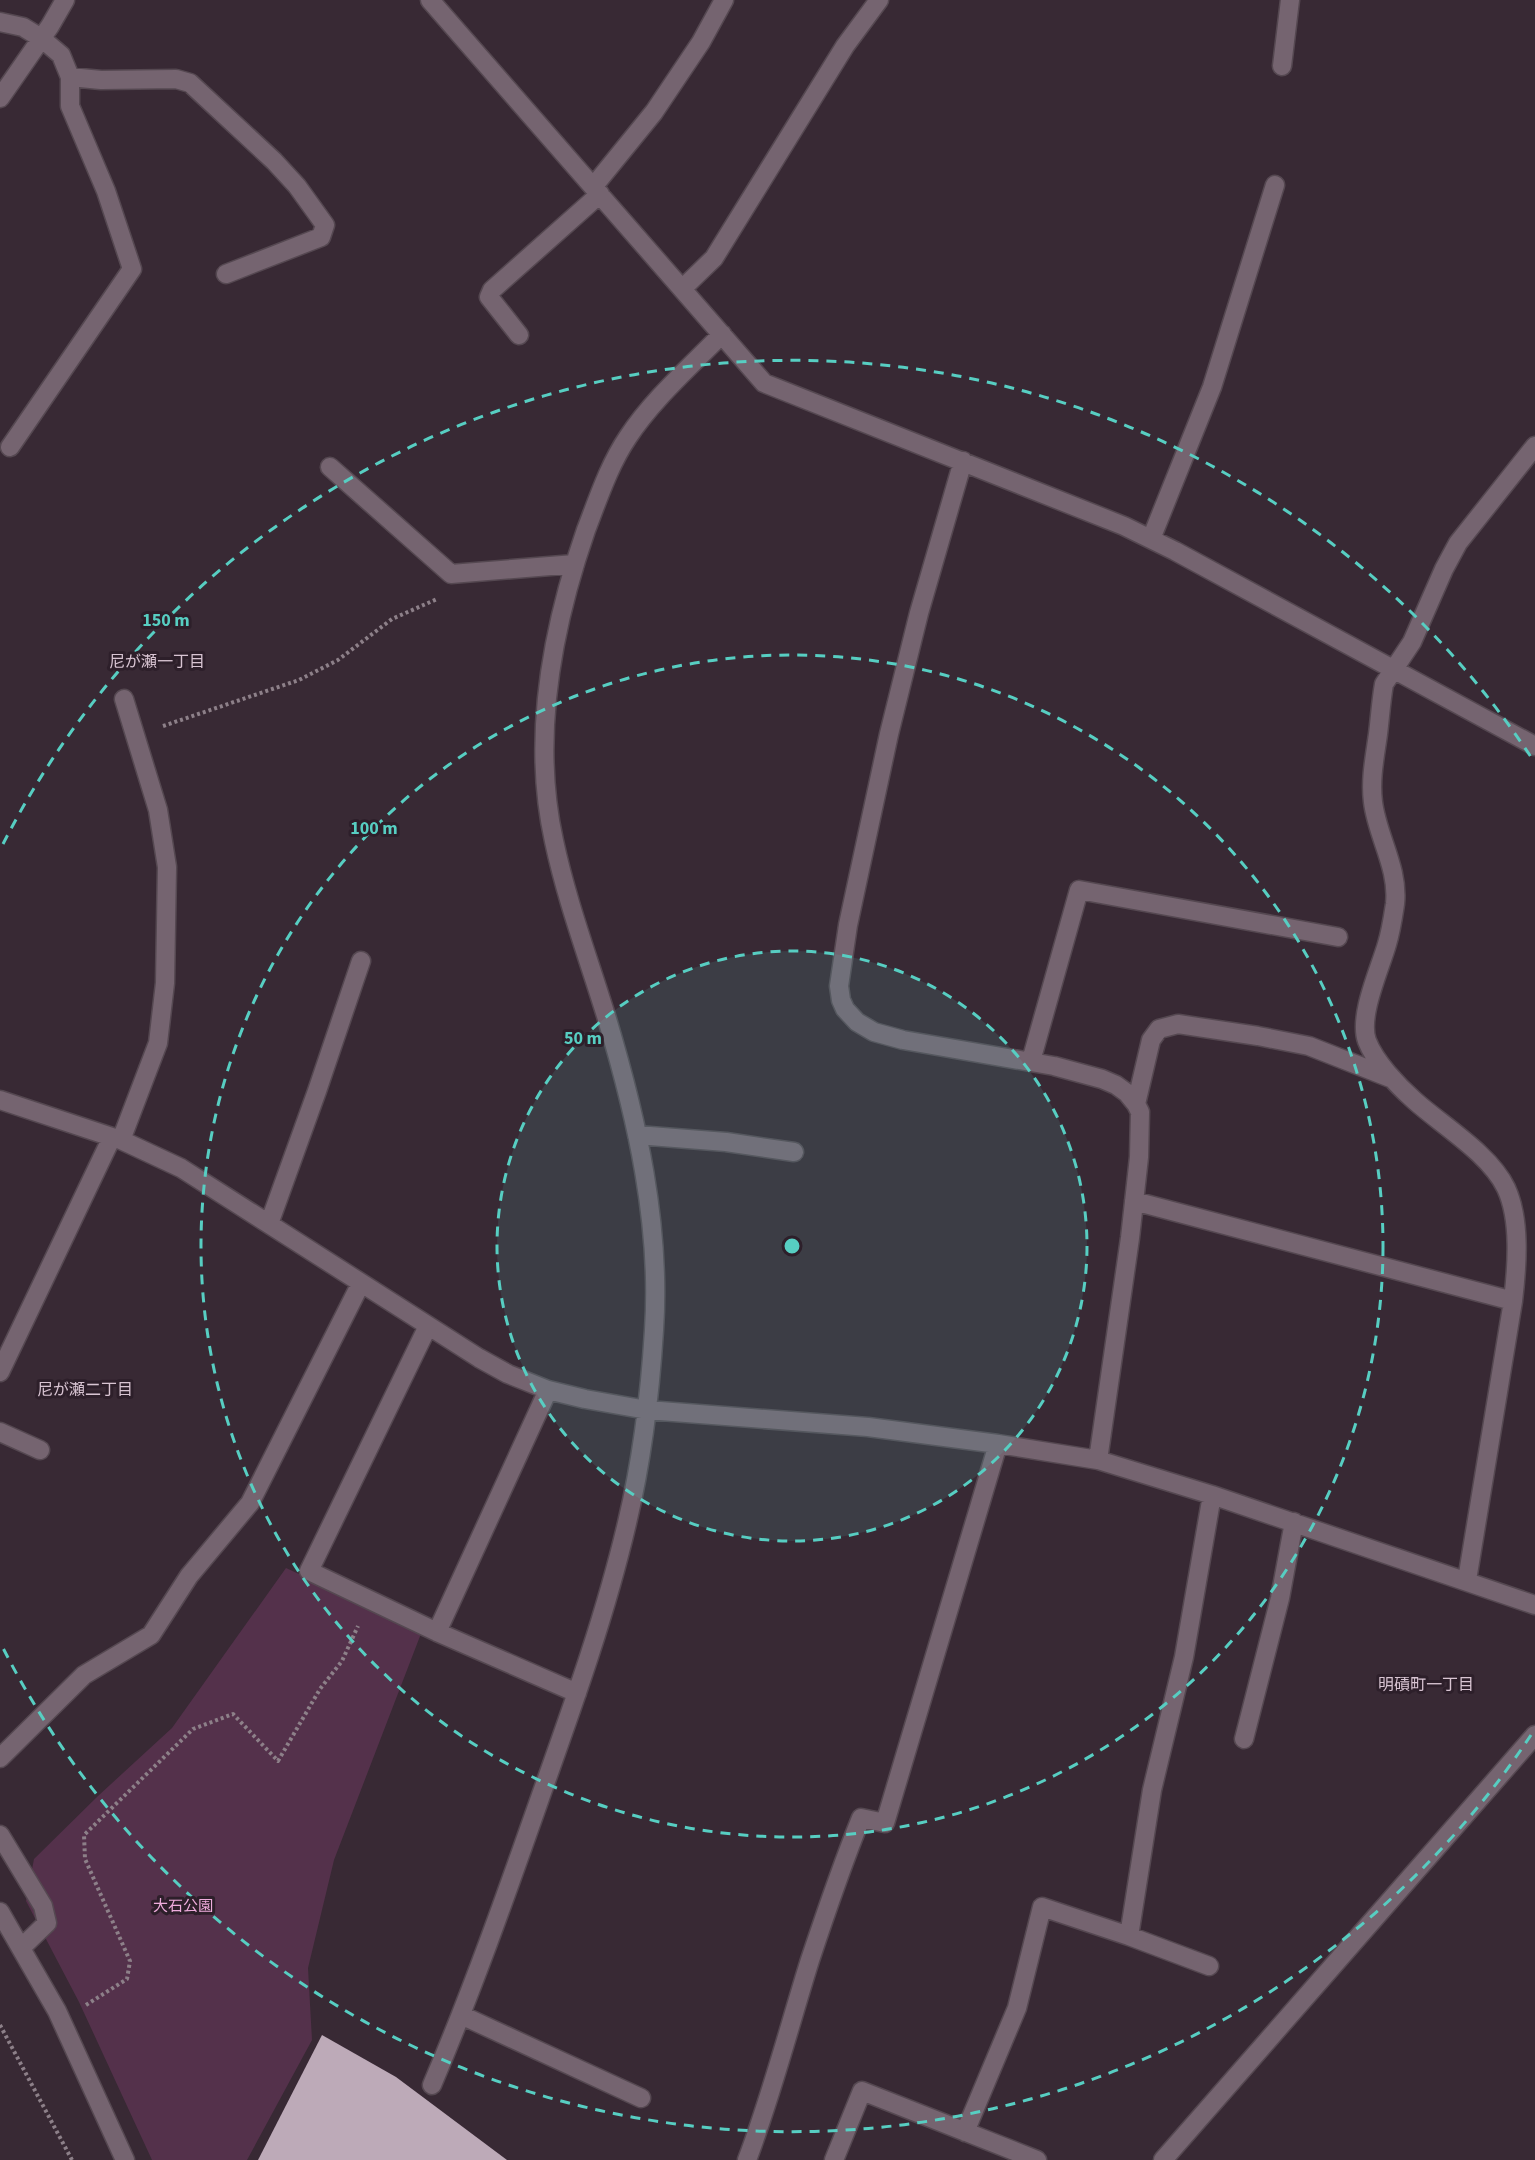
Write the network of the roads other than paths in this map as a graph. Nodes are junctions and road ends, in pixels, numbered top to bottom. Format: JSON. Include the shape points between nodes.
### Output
{"nodes":[{"id":1,"x":65,"y":0,"type":"edge"},
{"id":2,"x":430,"y":0,"type":"edge"},
{"id":3,"x":724,"y":0,"type":"edge"},
{"id":4,"x":879,"y":0,"type":"edge"},
{"id":5,"x":1290,"y":0,"type":"edge"},
{"id":6,"x":0,"y":22,"type":"edge"},
{"id":7,"x":41,"y":38,"type":"junction"},
{"id":8,"x":1282,"y":66,"type":"dead end"},
{"id":9,"x":70,"y":77,"type":"junction"},
{"id":10,"x":0,"y":98,"type":"edge"},
{"id":11,"x":1275,"y":185,"type":"dead end"},
{"id":12,"x":597,"y":191,"type":"junction"},
{"id":13,"x":226,"y":274,"type":"dead end"},
{"id":14,"x":682,"y":289,"type":"junction"},
{"id":15,"x":722,"y":334,"type":"junction"},
{"id":16,"x":519,"y":335,"type":"dead end"},
{"id":17,"x":1535,"y":446,"type":"edge"},
{"id":18,"x":10,"y":447,"type":"dead end"},
{"id":19,"x":963,"y":462,"type":"junction"},
{"id":20,"x":330,"y":467,"type":"dead end"},
{"id":21,"x":1151,"y":539,"type":"junction"},
{"id":22,"x":575,"y":564,"type":"junction"},
{"id":23,"x":1394,"y":668,"type":"junction"},
{"id":24,"x":124,"y":699,"type":"dead end"},
{"id":25,"x":1535,"y":746,"type":"edge"},
{"id":26,"x":1338,"y":937,"type":"dead end"},
{"id":27,"x":361,"y":961,"type":"dead end"},
{"id":28,"x":1031,"y":1061,"type":"junction"},
{"id":29,"x":1393,"y":1079,"type":"junction"},
{"id":30,"x":0,"y":1100,"type":"edge"},
{"id":31,"x":1136,"y":1104,"type":"junction"},
{"id":32,"x":637,"y":1135,"type":"junction"},
{"id":33,"x":116,"y":1138,"type":"junction"},
{"id":34,"x":794,"y":1152,"type":"dead end"},
{"id":35,"x":1134,"y":1201,"type":"junction"},
{"id":36,"x":269,"y":1224,"type":"junction"},
{"id":37,"x":362,"y":1283,"type":"junction"},
{"id":38,"x":1513,"y":1301,"type":"junction"},
{"id":39,"x":428,"y":1326,"type":"junction"},
{"id":40,"x":0,"y":1372,"type":"edge"},
{"id":41,"x":549,"y":1390,"type":"junction"},
{"id":42,"x":647,"y":1410,"type":"junction"},
{"id":43,"x":0,"y":1432,"type":"edge"},
{"id":44,"x":998,"y":1444,"type":"junction"},
{"id":45,"x":40,"y":1450,"type":"dead end"},
{"id":46,"x":1098,"y":1460,"type":"junction"},
{"id":47,"x":1212,"y":1495,"type":"junction"},
{"id":48,"x":1294,"y":1522,"type":"junction"},
{"id":49,"x":1467,"y":1580,"type":"junction"},
{"id":50,"x":1535,"y":1605,"type":"edge"},
{"id":51,"x":437,"y":1632,"type":"junction"},
{"id":52,"x":577,"y":1693,"type":"junction"},
{"id":53,"x":1535,"y":1735,"type":"edge"},
{"id":54,"x":1244,"y":1739,"type":"dead end"},
{"id":55,"x":0,"y":1758,"type":"edge"},
{"id":56,"x":0,"y":1835,"type":"edge"},
{"id":57,"x":0,"y":1912,"type":"edge"},
{"id":58,"x":1129,"y":1936,"type":"junction"},
{"id":59,"x":21,"y":1948,"type":"junction"},
{"id":60,"x":1209,"y":1966,"type":"dead end"},
{"id":61,"x":462,"y":2015,"type":"junction"},
{"id":62,"x":432,"y":2085,"type":"dead end"},
{"id":63,"x":641,"y":2098,"type":"dead end"},
{"id":64,"x":965,"y":2132,"type":"junction"},
{"id":65,"x":125,"y":2160,"type":"edge"},
{"id":66,"x":747,"y":2160,"type":"edge"},
{"id":67,"x":834,"y":2160,"type":"edge"},
{"id":68,"x":1037,"y":2160,"type":"edge"},
{"id":69,"x":1163,"y":2160,"type":"edge"}],
"edges":[{"from":1,"to":7,"type":"street"},
{"from":2,"to":12,"type":"street"},
{"from":3,"to":12,"type":"street","via":[[654,112]]},
{"from":4,"to":14,"type":"street","via":[[845,46],[714,258]]},
{"from":5,"to":8,"type":"street"},
{"from":6,"to":7,"type":"street","via":[[23,27]]},
{"from":7,"to":9,"type":"street","via":[[61,55]]},
{"from":7,"to":10,"type":"street"},
{"from":9,"to":13,"type":"street","via":[[176,78],[190,83],[274,161],[325,225],[321,237]]},
{"from":9,"to":18,"type":"street","via":[[70,106],[106,191],[132,269]]},
{"from":11,"to":21,"type":"street","via":[[1212,387]]},
{"from":12,"to":14,"type":"street"},
{"from":12,"to":16,"type":"street","via":[[492,290],[489,297]]},
{"from":14,"to":15,"type":"street"},
{"from":15,"to":19,"type":"street","via":[[764,383]]},
{"from":15,"to":22,"type":"street","via":[[629,435],[598,498]]},
{"from":17,"to":23,"type":"street","via":[[1458,543],[1412,642]]},
{"from":19,"to":21,"type":"street"},
{"from":19,"to":28,"type":"street","via":[[888,734],[839,986],[845,1009],[856,1022],[874,1032]]},
{"from":20,"to":22,"type":"street","via":[[451,574]]},
{"from":21,"to":23,"type":"street"},
{"from":22,"to":32,"type":"street","via":[[551,668],[545,722],[547,791],[564,880],[617,1054]]},
{"from":23,"to":25,"type":"street"},
{"from":23,"to":29,"type":"street","via":[[1384,684],[1372,788],[1392,869],[1395,901],[1388,941],[1365,1017],[1366,1040]]},
{"from":24,"to":33,"type":"street","via":[[158,810],[167,867],[165,983],[158,1043]]},
{"from":26,"to":28,"type":"street","via":[[1079,890]]},
{"from":27,"to":36,"type":"street"},
{"from":28,"to":31,"type":"street","via":[[1102,1079],[1127,1093]]},
{"from":29,"to":31,"type":"street","via":[[1309,1046],[1178,1024],[1159,1029],[1151,1040]]},
{"from":29,"to":38,"type":"street","via":[[1479,1155],[1506,1188],[1516,1236]]},
{"from":30,"to":33,"type":"street"},
{"from":31,"to":35,"type":"street","via":[[1140,1112]]},
{"from":32,"to":34,"type":"street"},
{"from":32,"to":42,"type":"street","via":[[650,1213],[655,1279]]},
{"from":33,"to":36,"type":"street","via":[[181,1168]]},
{"from":33,"to":40,"type":"street"},
{"from":35,"to":38,"type":"street"},
{"from":35,"to":46,"type":"street"},
{"from":36,"to":37,"type":"street"},
{"from":37,"to":39,"type":"street"},
{"from":37,"to":55,"type":"street","via":[[250,1503],[189,1576],[151,1635],[84,1675]]},
{"from":38,"to":49,"type":"street"},
{"from":39,"to":41,"type":"street","via":[[508,1374]]},
{"from":39,"to":51,"type":"street","via":[[309,1571]]},
{"from":41,"to":42,"type":"street"},
{"from":41,"to":51,"type":"street"},
{"from":42,"to":44,"type":"street","via":[[868,1427]]},
{"from":42,"to":52,"type":"street","via":[[627,1523]]},
{"from":43,"to":45,"type":"street"},
{"from":44,"to":46,"type":"street"},
{"from":44,"to":66,"type":"street","via":[[885,1823],[861,1818],[834,1886]]},
{"from":46,"to":47,"type":"street"},
{"from":47,"to":48,"type":"street"},
{"from":47,"to":58,"type":"street","via":[[1184,1657],[1152,1790]]},
{"from":48,"to":49,"type":"street"},
{"from":48,"to":54,"type":"street","via":[[1280,1598]]},
{"from":49,"to":50,"type":"street"},
{"from":51,"to":52,"type":"street"},
{"from":52,"to":61,"type":"street"},
{"from":53,"to":69,"type":"street"},
{"from":56,"to":59,"type":"street","via":[[44,1906],[47,1923]]},
{"from":57,"to":59,"type":"street"},
{"from":58,"to":60,"type":"street"},
{"from":58,"to":64,"type":"street","via":[[1042,1907],[1017,2008]]},
{"from":59,"to":65,"type":"street","via":[[57,2011]]},
{"from":61,"to":62,"type":"street"},
{"from":61,"to":63,"type":"street"},
{"from":64,"to":67,"type":"street","via":[[862,2091]]},
{"from":64,"to":68,"type":"street"}]}
